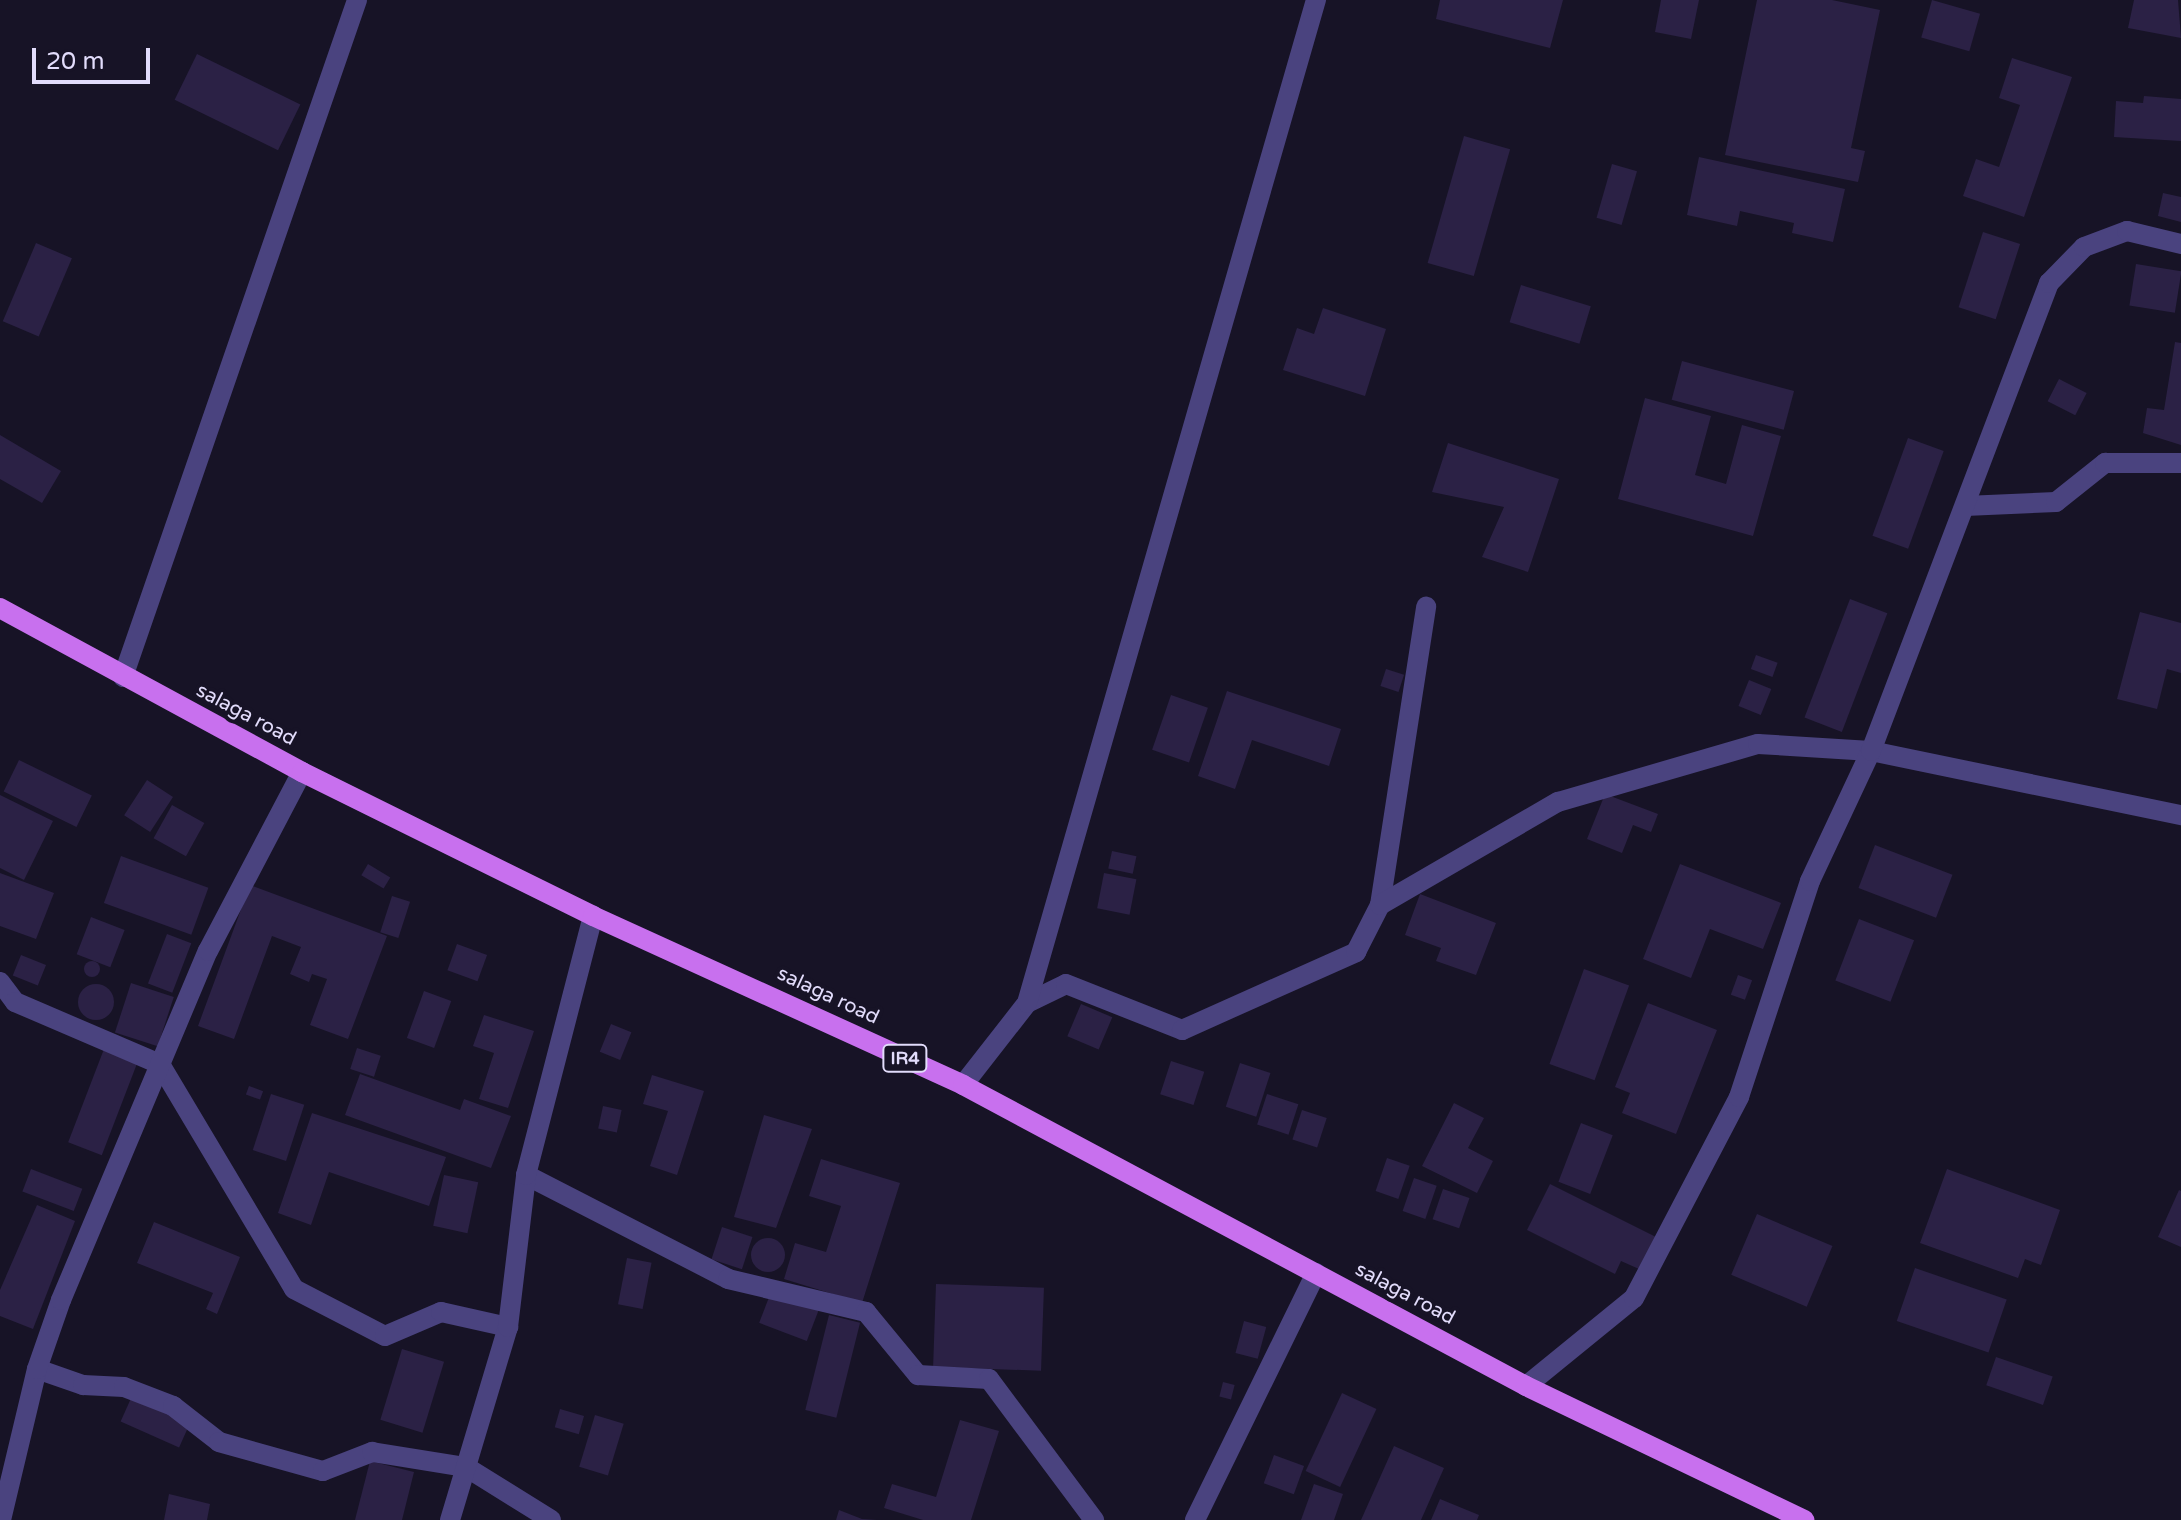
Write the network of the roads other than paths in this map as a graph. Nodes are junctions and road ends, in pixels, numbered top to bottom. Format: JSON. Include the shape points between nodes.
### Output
{"nodes":[{"id":1,"x":357,"y":0,"type":"edge"},
{"id":2,"x":1316,"y":0,"type":"edge"},
{"id":3,"x":2181,"y":244,"type":"edge"},
{"id":4,"x":2181,"y":463,"type":"edge"},
{"id":5,"x":1965,"y":506,"type":"junction"},
{"id":6,"x":1426,"y":607,"type":"dead end"},
{"id":7,"x":0,"y":608,"type":"edge"},
{"id":8,"x":123,"y":677,"type":"junction"},
{"id":9,"x":1871,"y":751,"type":"junction"},
{"id":10,"x":302,"y":772,"type":"junction"},
{"id":11,"x":2181,"y":815,"type":"edge"},
{"id":12,"x":1380,"y":905,"type":"junction"},
{"id":13,"x":593,"y":916,"type":"junction"},
{"id":14,"x":0,"y":982,"type":"edge"},
{"id":15,"x":1027,"y":1003,"type":"junction"},
{"id":16,"x":160,"y":1064,"type":"junction"},
{"id":17,"x":963,"y":1085,"type":"junction"},
{"id":18,"x":526,"y":1175,"type":"junction"},
{"id":19,"x":1316,"y":1273,"type":"junction"},
{"id":20,"x":508,"y":1327,"type":"junction"},
{"id":21,"x":37,"y":1369,"type":"junction"},
{"id":22,"x":1526,"y":1386,"type":"junction"},
{"id":23,"x":466,"y":1467,"type":"junction"},
{"id":24,"x":4,"y":1491,"type":"edge"},
{"id":25,"x":1,"y":1520,"type":"edge"},
{"id":26,"x":450,"y":1520,"type":"edge"},
{"id":27,"x":551,"y":1520,"type":"edge"},
{"id":28,"x":1094,"y":1520,"type":"edge"},
{"id":29,"x":1195,"y":1520,"type":"edge"},
{"id":30,"x":1804,"y":1520,"type":"edge"}],
"edges":[{"from":1,"to":8,"type":"street"},
{"from":2,"to":15,"type":"street"},
{"from":3,"to":5,"type":"street","via":[[2127,231],[2084,247],[2049,283]]},
{"from":4,"to":5,"type":"street","via":[[2105,463],[2056,502]]},
{"from":5,"to":9,"type":"street"},
{"from":6,"to":12,"type":"street"},
{"from":7,"to":8,"type":"main road","name":"salaga road","number":"IR4"},
{"from":8,"to":10,"type":"main road","name":"salaga road","number":"IR4"},
{"from":9,"to":11,"type":"street"},
{"from":9,"to":12,"type":"street","via":[[1758,744],[1558,802]]},
{"from":9,"to":22,"type":"street","via":[[1810,881],[1739,1097],[1634,1298]]},
{"from":10,"to":13,"type":"main road","name":"salaga road","number":"IR4"},
{"from":10,"to":16,"type":"street","via":[[208,951]]},
{"from":12,"to":15,"type":"street","via":[[1356,952],[1182,1030],[1066,984]]},
{"from":13,"to":17,"type":"main road","name":"salaga road","number":"IR4"},
{"from":13,"to":18,"type":"street"},
{"from":14,"to":16,"type":"street","via":[[15,1002]]},
{"from":15,"to":17,"type":"street"},
{"from":16,"to":20,"type":"street","via":[[294,1289],[385,1336],[441,1312]]},
{"from":16,"to":21,"type":"street"},
{"from":17,"to":19,"type":"main road","name":"salaga road","number":"IR4"},
{"from":18,"to":20,"type":"street"},
{"from":18,"to":28,"type":"street","via":[[728,1279],[866,1312],[918,1375],[989,1379]]},
{"from":19,"to":22,"type":"main road","name":"salaga road","number":"IR4"},
{"from":19,"to":29,"type":"street"},
{"from":20,"to":23,"type":"street"},
{"from":21,"to":23,"type":"street","via":[[83,1385],[124,1387],[173,1406],[219,1442],[323,1471],[372,1452]]},
{"from":21,"to":24,"type":"street"},
{"from":22,"to":30,"type":"main road","name":"salaga road","number":"IR4"},
{"from":23,"to":26,"type":"street"},
{"from":23,"to":27,"type":"street"},
{"from":24,"to":25,"type":"street"}]}
